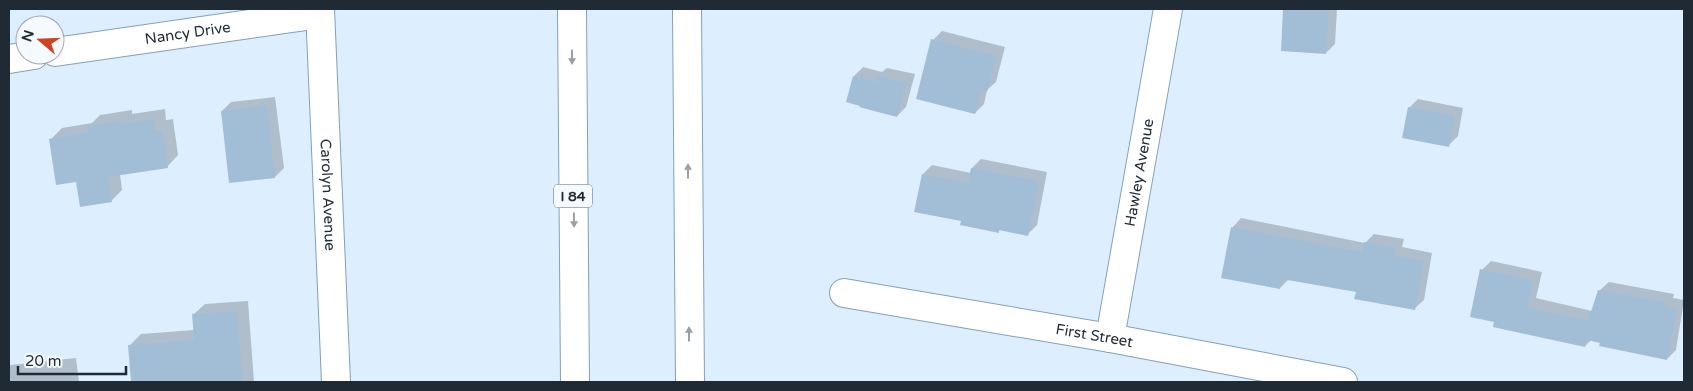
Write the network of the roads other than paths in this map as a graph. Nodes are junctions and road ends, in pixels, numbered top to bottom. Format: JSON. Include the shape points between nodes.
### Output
{"nodes":[{"id":1,"x":572,"y":9,"type":"edge"},
{"id":2,"x":688,"y":9,"type":"edge"},
{"id":3,"x":1168,"y":9,"type":"edge"},
{"id":4,"x":320,"y":11,"type":"edge"},
{"id":5,"x":65,"y":50,"type":"edge"},
{"id":6,"x":844,"y":293,"type":"dead end"},
{"id":7,"x":1110,"y":338,"type":"junction"},
{"id":8,"x":336,"y":382,"type":"edge"},
{"id":9,"x":575,"y":382,"type":"edge"},
{"id":10,"x":690,"y":382,"type":"edge"},
{"id":11,"x":1337,"y":382,"type":"edge"}],
"edges":[{"from":1,"to":9,"type":"main road","number":"I 84","one_way":true},
{"from":10,"to":2,"type":"main road","one_way":true},
{"from":3,"to":7,"type":"main road","name":"Hawley Avenue"},
{"from":4,"to":5,"type":"main road","name":"Nancy Drive"},
{"from":4,"to":8,"type":"main road","name":"Carolyn Avenue"},
{"from":6,"to":7,"type":"main road","name":"First Street"},
{"from":7,"to":11,"type":"main road","name":"First Street"}]}
